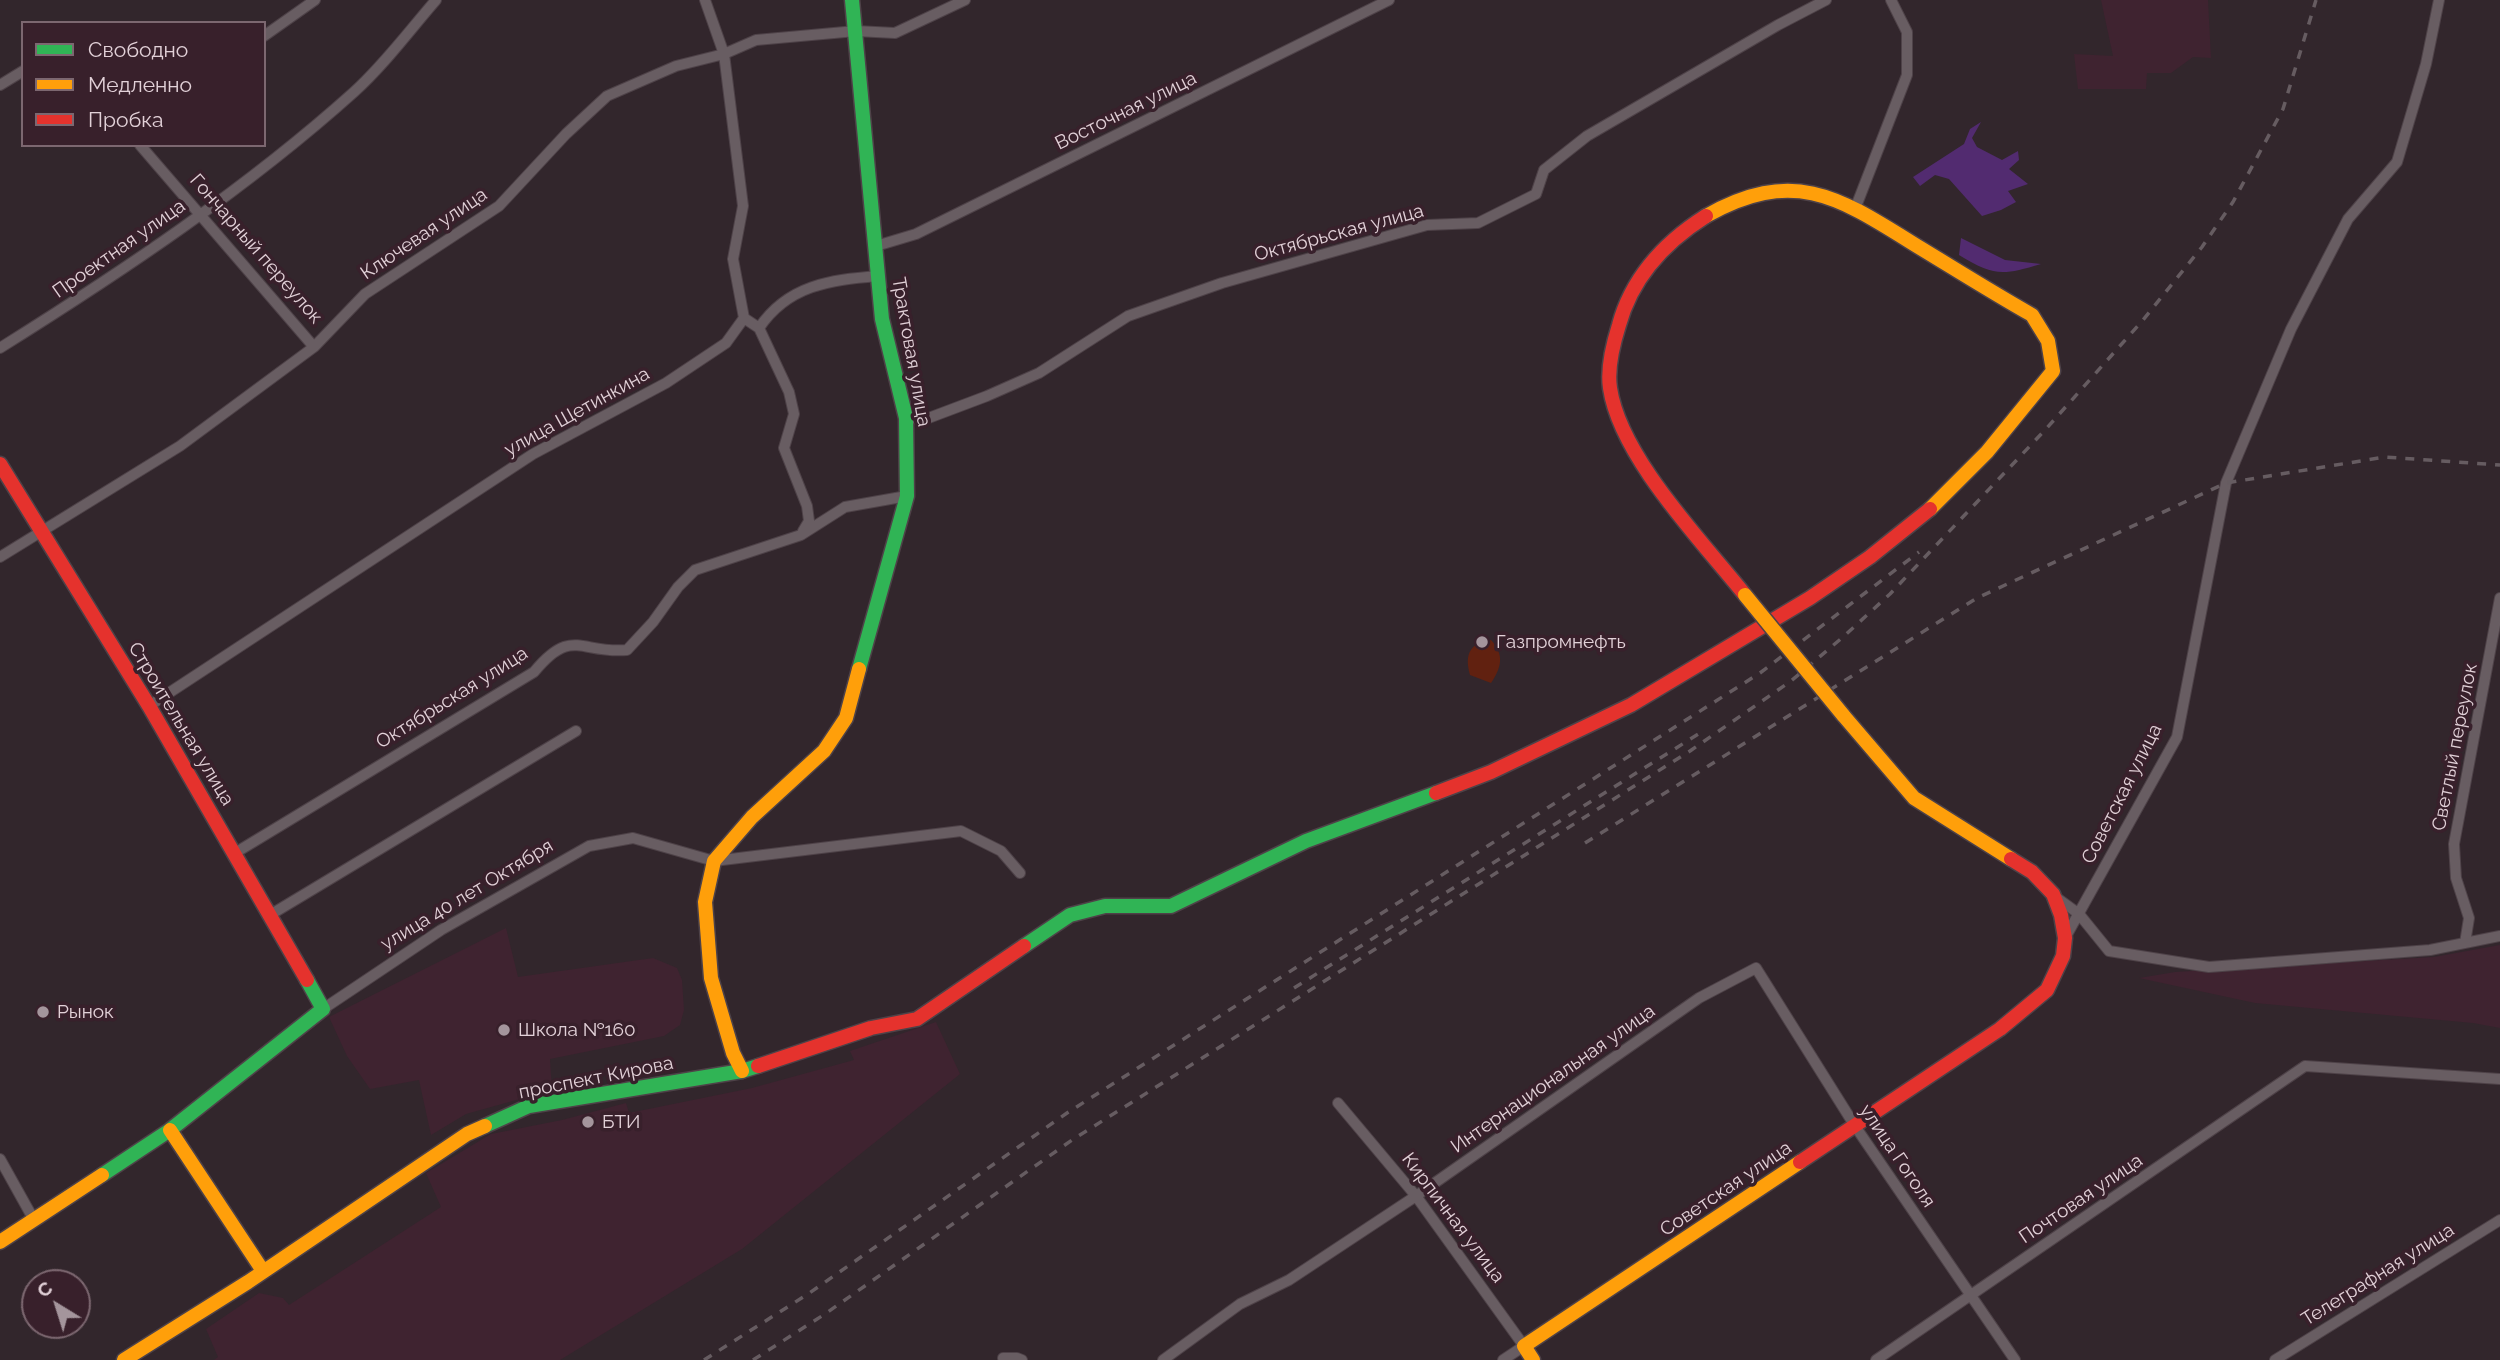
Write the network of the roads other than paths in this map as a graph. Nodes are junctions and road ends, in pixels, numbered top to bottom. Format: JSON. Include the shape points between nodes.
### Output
{"nodes":[{"id":1,"x":315,"y":0,"type":"edge"},
{"id":2,"x":436,"y":0,"type":"edge"},
{"id":3,"x":705,"y":0,"type":"edge"},
{"id":4,"x":852,"y":0,"type":"edge"},
{"id":5,"x":965,"y":0,"type":"edge"},
{"id":6,"x":1389,"y":0,"type":"edge"},
{"id":7,"x":1826,"y":0,"type":"edge"},
{"id":8,"x":1891,"y":0,"type":"edge"},
{"id":9,"x":2440,"y":0,"type":"edge"},
{"id":10,"x":856,"y":31,"type":"junction"},
{"id":11,"x":266,"y":35,"type":"edge"},
{"id":12,"x":724,"y":54,"type":"junction"},
{"id":13,"x":21,"y":72,"type":"edge"},
{"id":14,"x":0,"y":85,"type":"edge"},
{"id":15,"x":142,"y":147,"type":"edge"},
{"id":16,"x":1856,"y":209,"type":"junction"},
{"id":17,"x":201,"y":213,"type":"junction"},
{"id":18,"x":876,"y":246,"type":"junction"},
{"id":19,"x":878,"y":276,"type":"junction"},
{"id":20,"x":744,"y":318,"type":"junction"},
{"id":21,"x":759,"y":328,"type":"junction"},
{"id":22,"x":314,"y":347,"type":"junction"},
{"id":23,"x":0,"y":348,"type":"edge"},
{"id":24,"x":906,"y":418,"type":"junction"},
{"id":25,"x":0,"y":464,"type":"edge"},
{"id":26,"x":906,"y":496,"type":"junction"},
{"id":27,"x":42,"y":531,"type":"junction"},
{"id":28,"x":801,"y":535,"type":"junction"},
{"id":29,"x":0,"y":557,"type":"edge"},
{"id":30,"x":2500,"y":598,"type":"edge"},
{"id":31,"x":149,"y":706,"type":"junction"},
{"id":32,"x":576,"y":731,"type":"dead end"},
{"id":33,"x":235,"y":853,"type":"junction"},
{"id":34,"x":714,"y":861,"type":"junction"},
{"id":35,"x":1020,"y":873,"type":"dead end"},
{"id":36,"x":2053,"y":894,"type":"junction"},
{"id":37,"x":2079,"y":914,"type":"junction"},
{"id":38,"x":270,"y":915,"type":"junction"},
{"id":39,"x":2500,"y":936,"type":"edge"},
{"id":40,"x":2065,"y":938,"type":"junction"},
{"id":41,"x":2465,"y":943,"type":"junction"},
{"id":42,"x":1756,"y":968,"type":"joint"},
{"id":43,"x":323,"y":1009,"type":"junction"},
{"id":44,"x":741,"y":1071,"type":"junction"},
{"id":45,"x":2500,"y":1079,"type":"edge"},
{"id":46,"x":1338,"y":1102,"type":"dead end"},
{"id":47,"x":1855,"y":1126,"type":"junction"},
{"id":48,"x":170,"y":1130,"type":"junction"},
{"id":49,"x":0,"y":1159,"type":"edge"},
{"id":50,"x":1416,"y":1196,"type":"junction"},
{"id":51,"x":34,"y":1220,"type":"junction"},
{"id":52,"x":2500,"y":1220,"type":"edge"},
{"id":53,"x":0,"y":1242,"type":"edge"},
{"id":54,"x":264,"y":1271,"type":"junction"},
{"id":55,"x":1970,"y":1296,"type":"junction"},
{"id":56,"x":1524,"y":1346,"type":"junction"},
{"id":57,"x":1003,"y":1358,"type":"edge"},
{"id":58,"x":124,"y":1360,"type":"edge"},
{"id":59,"x":1022,"y":1360,"type":"edge"},
{"id":60,"x":1163,"y":1360,"type":"edge"},
{"id":61,"x":1503,"y":1360,"type":"edge"},
{"id":62,"x":1533,"y":1360,"type":"edge"},
{"id":63,"x":1876,"y":1360,"type":"edge"},
{"id":64,"x":2015,"y":1360,"type":"edge"},
{"id":65,"x":2275,"y":1360,"type":"edge"}],
"edges":[{"from":1,"to":11,"type":"street"},
{"from":2,"to":17,"type":"street","name":"Проектная улица","via":[[356,90]]},
{"from":3,"to":12,"type":"street"},
{"from":4,"to":10,"type":"street","name":"Трактовая улица"},
{"from":5,"to":10,"type":"street","name":"Ключевая улица","via":[[895,33]]},
{"from":6,"to":18,"type":"street","name":"Восточная улица","via":[[916,234]]},
{"from":7,"to":24,"type":"street","name":"Октябрьская улица","via":[[1587,136],[1544,170],[1536,194],[1478,223],[1427,225],[1222,283],[1128,316],[1039,373],[988,396],[926,419]]},
{"from":8,"to":16,"type":"street","via":[[1908,32],[1907,75]]},
{"from":9,"to":37,"type":"street","name":"Советская улица","via":[[2397,162],[2348,219],[2291,329],[2225,484],[2177,737]]},
{"from":10,"to":12,"type":"street","name":"Ключевая улица","via":[[756,40]]},
{"from":10,"to":18,"type":"street","name":"Трактовая улица"},
{"from":12,"to":20,"type":"street","via":[[743,206],[733,259]]},
{"from":12,"to":22,"type":"street","name":"Ключевая улица","via":[[676,66],[607,96],[499,206],[365,294]]},
{"from":13,"to":14,"type":"street"},
{"from":15,"to":17,"type":"street","name":"Гончарный переулок"},
{"from":16,"to":36,"type":"street","name":"проспект Кирова","bridge":true,"via":[[1805,191],[1770,191],[1735,199],[1696,221],[1664,246],[1636,283],[1620,316],[1610,389],[1624,435],[1655,481],[1914,798],[2032,872]]},
{"from":16,"to":44,"type":"street","name":"проспект Кирова","via":[[2032,315],[2053,350],[2053,371],[2041,389],[1922,517],[1810,598],[1643,698],[1491,772],[1306,841],[1171,906],[1105,906],[1070,915],[916,1019],[871,1028]]},
{"from":17,"to":22,"type":"street","name":"Гончарный переулок"},
{"from":17,"to":23,"type":"street","name":"Проектная улица"},
{"from":18,"to":19,"type":"street","name":"Трактовая улица"},
{"from":19,"to":21,"type":"street","via":[[833,280],[809,288],[769,314]]},
{"from":19,"to":24,"type":"street","name":"Трактовая улица","via":[[882,319]]},
{"from":20,"to":21,"type":"street"},
{"from":20,"to":31,"type":"street","name":"улица Щетинкина","via":[[726,344],[666,383],[533,454]]},
{"from":21,"to":28,"type":"street","via":[[789,392],[794,414],[784,448],[807,506],[809,521]]},
{"from":22,"to":27,"type":"street","name":"Ключевая улица","via":[[180,446]]},
{"from":24,"to":26,"type":"street","name":"Трактовая улица"},
{"from":25,"to":27,"type":"street","name":"Строительная улица"},
{"from":26,"to":28,"type":"street","name":"Октябрьская улица","via":[[845,507]]},
{"from":26,"to":34,"type":"street","name":"Трактовая улица","via":[[846,718],[824,751],[752,817]]},
{"from":27,"to":29,"type":"street","name":"Ключевая улица"},
{"from":27,"to":31,"type":"street","name":"Строительная улица"},
{"from":28,"to":33,"type":"street","name":"Октябрьская улица","via":[[695,570],[627,650],[564,645],[534,672]]},
{"from":30,"to":41,"type":"street","name":"Светлый переулок","via":[[2454,844],[2456,878],[2469,918]]},
{"from":31,"to":33,"type":"street","name":"Строительная улица"},
{"from":32,"to":38,"type":"street"},
{"from":33,"to":38,"type":"street","name":"Строительная улица"},
{"from":34,"to":35,"type":"street","name":"улица 40 лет Октября","via":[[961,831],[1001,851]]},
{"from":34,"to":43,"type":"street","name":"улица 40 лет Октября","via":[[633,838],[589,846],[441,930]]},
{"from":34,"to":44,"type":"street","via":[[705,901],[711,978]]},
{"from":36,"to":37,"type":"street"},
{"from":36,"to":40,"type":"street"},
{"from":37,"to":40,"type":"street","name":"Советская улица"},
{"from":37,"to":41,"type":"street","via":[[2109,951],[2208,967],[2430,950]]},
{"from":38,"to":43,"type":"street","name":"Строительная улица"},
{"from":39,"to":41,"type":"street"},
{"from":40,"to":47,"type":"street","name":"Советская улица","via":[[2063,956],[2047,990],[2000,1029]]},
{"from":42,"to":47,"type":"street","name":"улица Гоголя"},
{"from":42,"to":50,"type":"street","name":"Интернациональная улица","via":[[1699,998]]},
{"from":43,"to":48,"type":"street","name":"улица 40 лет Октября"},
{"from":44,"to":54,"type":"street","name":"проспект Кирова","via":[[528,1106],[467,1135]]},
{"from":45,"to":55,"type":"street","name":"Почтовая улица","via":[[2305,1066]]},
{"from":46,"to":50,"type":"street","name":"Кирпичная улица"},
{"from":47,"to":55,"type":"street","name":"улица Гоголя"},
{"from":47,"to":56,"type":"street","name":"Советская улица"},
{"from":48,"to":51,"type":"street","name":"улица 40 лет Октября"},
{"from":48,"to":54,"type":"street"},
{"from":49,"to":51,"type":"street"},
{"from":50,"to":56,"type":"street","name":"Кирпичная улица"},
{"from":50,"to":60,"type":"street","name":"Интернациональная улица","via":[[1289,1280],[1240,1304]]},
{"from":51,"to":53,"type":"street","name":"улица 40 лет Октября"},
{"from":52,"to":65,"type":"street","name":"Телеграфная улица"},
{"from":54,"to":58,"type":"street","name":"проспект Кирова"},
{"from":55,"to":63,"type":"street","name":"Почтовая улица"},
{"from":55,"to":64,"type":"street","name":"улица Гоголя"},
{"from":56,"to":61,"type":"street","name":"Советская улица"},
{"from":56,"to":62,"type":"street","name":"Кирпичная улица"},
{"from":57,"to":59,"type":"street"}]}
